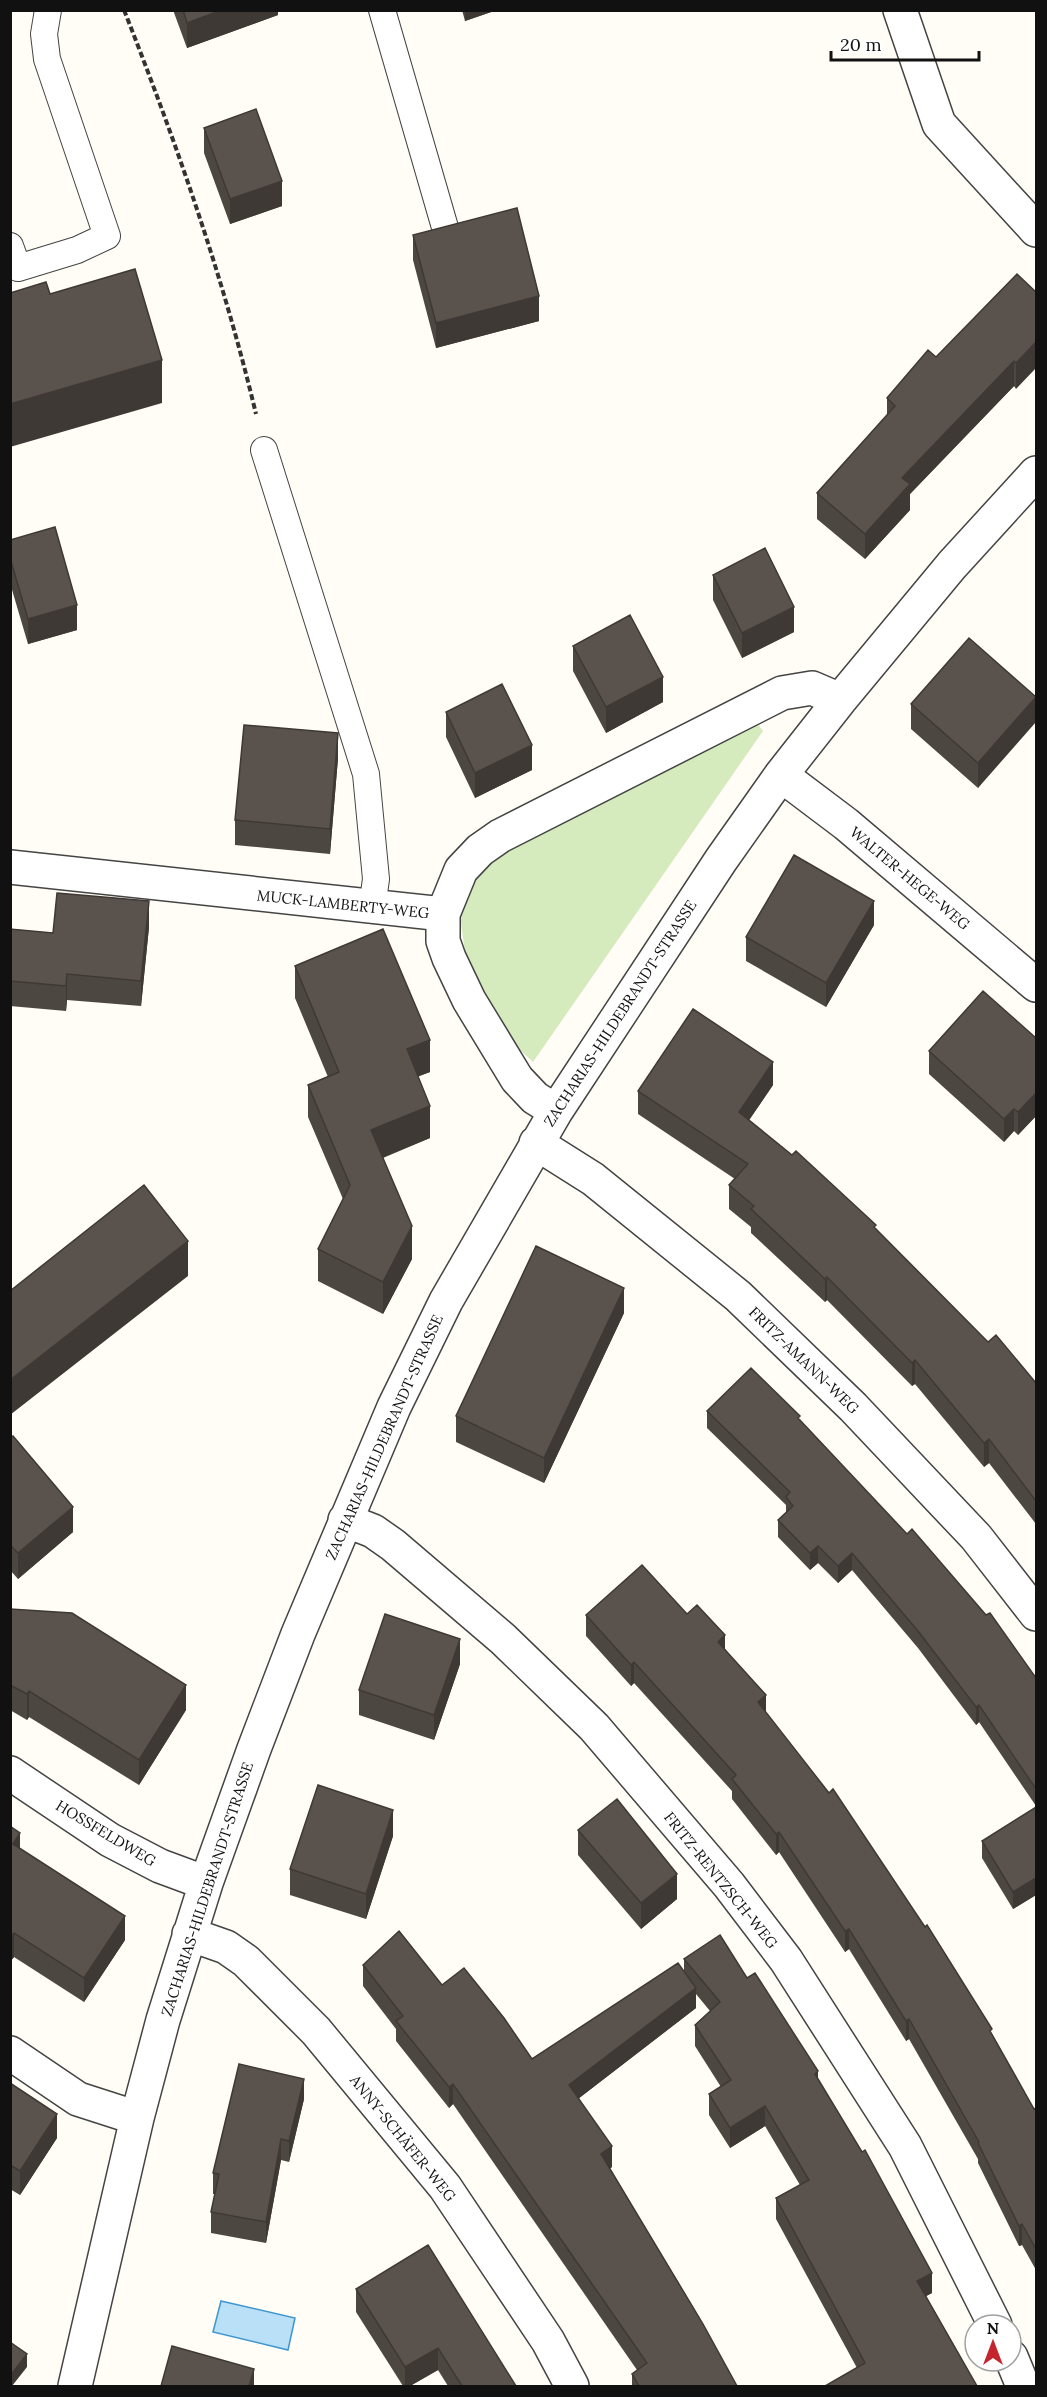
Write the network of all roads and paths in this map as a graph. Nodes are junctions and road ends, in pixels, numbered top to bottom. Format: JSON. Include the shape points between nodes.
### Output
{"nodes":[{"id":1,"x":48,"y":10,"type":"edge"},
{"id":2,"x":124,"y":10,"type":"edge"},
{"id":3,"x":382,"y":10,"type":"edge"},
{"id":4,"x":900,"y":10,"type":"edge"},
{"id":5,"x":1036,"y":230,"type":"edge"},
{"id":6,"x":446,"y":231,"type":"edge"},
{"id":7,"x":10,"y":246,"type":"edge"},
{"id":8,"x":264,"y":450,"type":"joint"},
{"id":9,"x":1036,"y":473,"type":"edge"},
{"id":10,"x":840,"y":700,"type":"junction"},
{"id":11,"x":781,"y":775,"type":"junction"},
{"id":12,"x":10,"y":867,"type":"edge"},
{"id":13,"x":372,"y":908,"type":"junction"},
{"id":14,"x":443,"y":914,"type":"junction"},
{"id":15,"x":1036,"y":985,"type":"edge"},
{"id":16,"x":556,"y":1111,"type":"junction"},
{"id":17,"x":536,"y":1143,"type":"junction"},
{"id":18,"x":345,"y":1520,"type":"junction"},
{"id":19,"x":1036,"y":1614,"type":"edge"},
{"id":20,"x":10,"y":1773,"type":"edge"},
{"id":21,"x":206,"y":1883,"type":"junction"},
{"id":22,"x":189,"y":1934,"type":"junction"},
{"id":23,"x":10,"y":2053,"type":"edge"},
{"id":24,"x":137,"y":2118,"type":"junction"},
{"id":25,"x":989,"y":2313,"type":"edge"},
{"id":26,"x":75,"y":2386,"type":"edge"},
{"id":27,"x":572,"y":2386,"type":"edge"}],
"edges":[{"from":1,"to":7,"type":"lane","via":[[44,34],[47,58],[107,236],[77,250],[18,268]]},
{"from":2,"to":8,"type":"path","via":[[162,106],[237,333]]},
{"from":3,"to":6,"type":"lane"},
{"from":4,"to":5,"type":"street","via":[[939,124]]},
{"from":8,"to":13,"type":"lane","via":[[366,774],[376,879]]},
{"from":9,"to":10,"type":"street","name":"ZACHARIAS-HILDEBRANDT-STRASSE","via":[[952,565]]},
{"from":10,"to":11,"type":"street","name":"ZACHARIAS-HILDEBRANDT-STRASSE"},
{"from":10,"to":14,"type":"street","via":[[812,688],[783,693],[500,836],[461,870]]},
{"from":11,"to":15,"type":"street","name":"WALTER-HEGE-WEG","via":[[846,824]]},
{"from":11,"to":16,"type":"street","name":"ZACHARIAS-HILDEBRANDT-STRASSE"},
{"from":12,"to":13,"type":"street","name":"MUCK-LAMBERTY-WEG"},
{"from":13,"to":14,"type":"street","name":"MUCK-LAMBERTY-WEG"},
{"from":14,"to":16,"type":"street","name":"MUCK-LAMBERTY-WEG","via":[[443,941],[469,1000],[517,1078],[535,1098]]},
{"from":16,"to":17,"type":"street","name":"ZACHARIAS-HILDEBRANDT-STRASSE"},
{"from":17,"to":18,"type":"street","name":"ZACHARIAS-HILDEBRANDT-STRASSE","via":[[446,1301]]},
{"from":17,"to":19,"type":"street","name":"FRITZ-AMANN-WEG","via":[[593,1179],[738,1296],[854,1407],[975,1537]]},
{"from":18,"to":21,"type":"street","name":"ZACHARIAS-HILDEBRANDT-STRASSE","via":[[254,1749]]},
{"from":18,"to":25,"type":"street","name":"FRITZ-RENTZSCH-WEG","via":[[373,1531],[393,1545],[503,1639],[594,1727],[729,1885],[786,1960],[905,2146]]},
{"from":20,"to":21,"type":"street","name":"HOSSFELDWEG","via":[[110,1840],[160,1866]]},
{"from":21,"to":22,"type":"street","name":"ZACHARIAS-HILDEBRANDT-STRASSE"},
{"from":22,"to":24,"type":"street","name":"ZACHARIAS-HILDEBRANDT-STRASSE"},
{"from":22,"to":27,"type":"street","name":"ANNY-SCHÄFER-WEG","via":[[226,1947],[246,1961],[316,2031],[445,2187],[548,2342]]},
{"from":23,"to":24,"type":"street","via":[[78,2099]]},
{"from":24,"to":26,"type":"street","name":"ZACHARIAS-HILDEBRANDT-STRASSE"}]}
